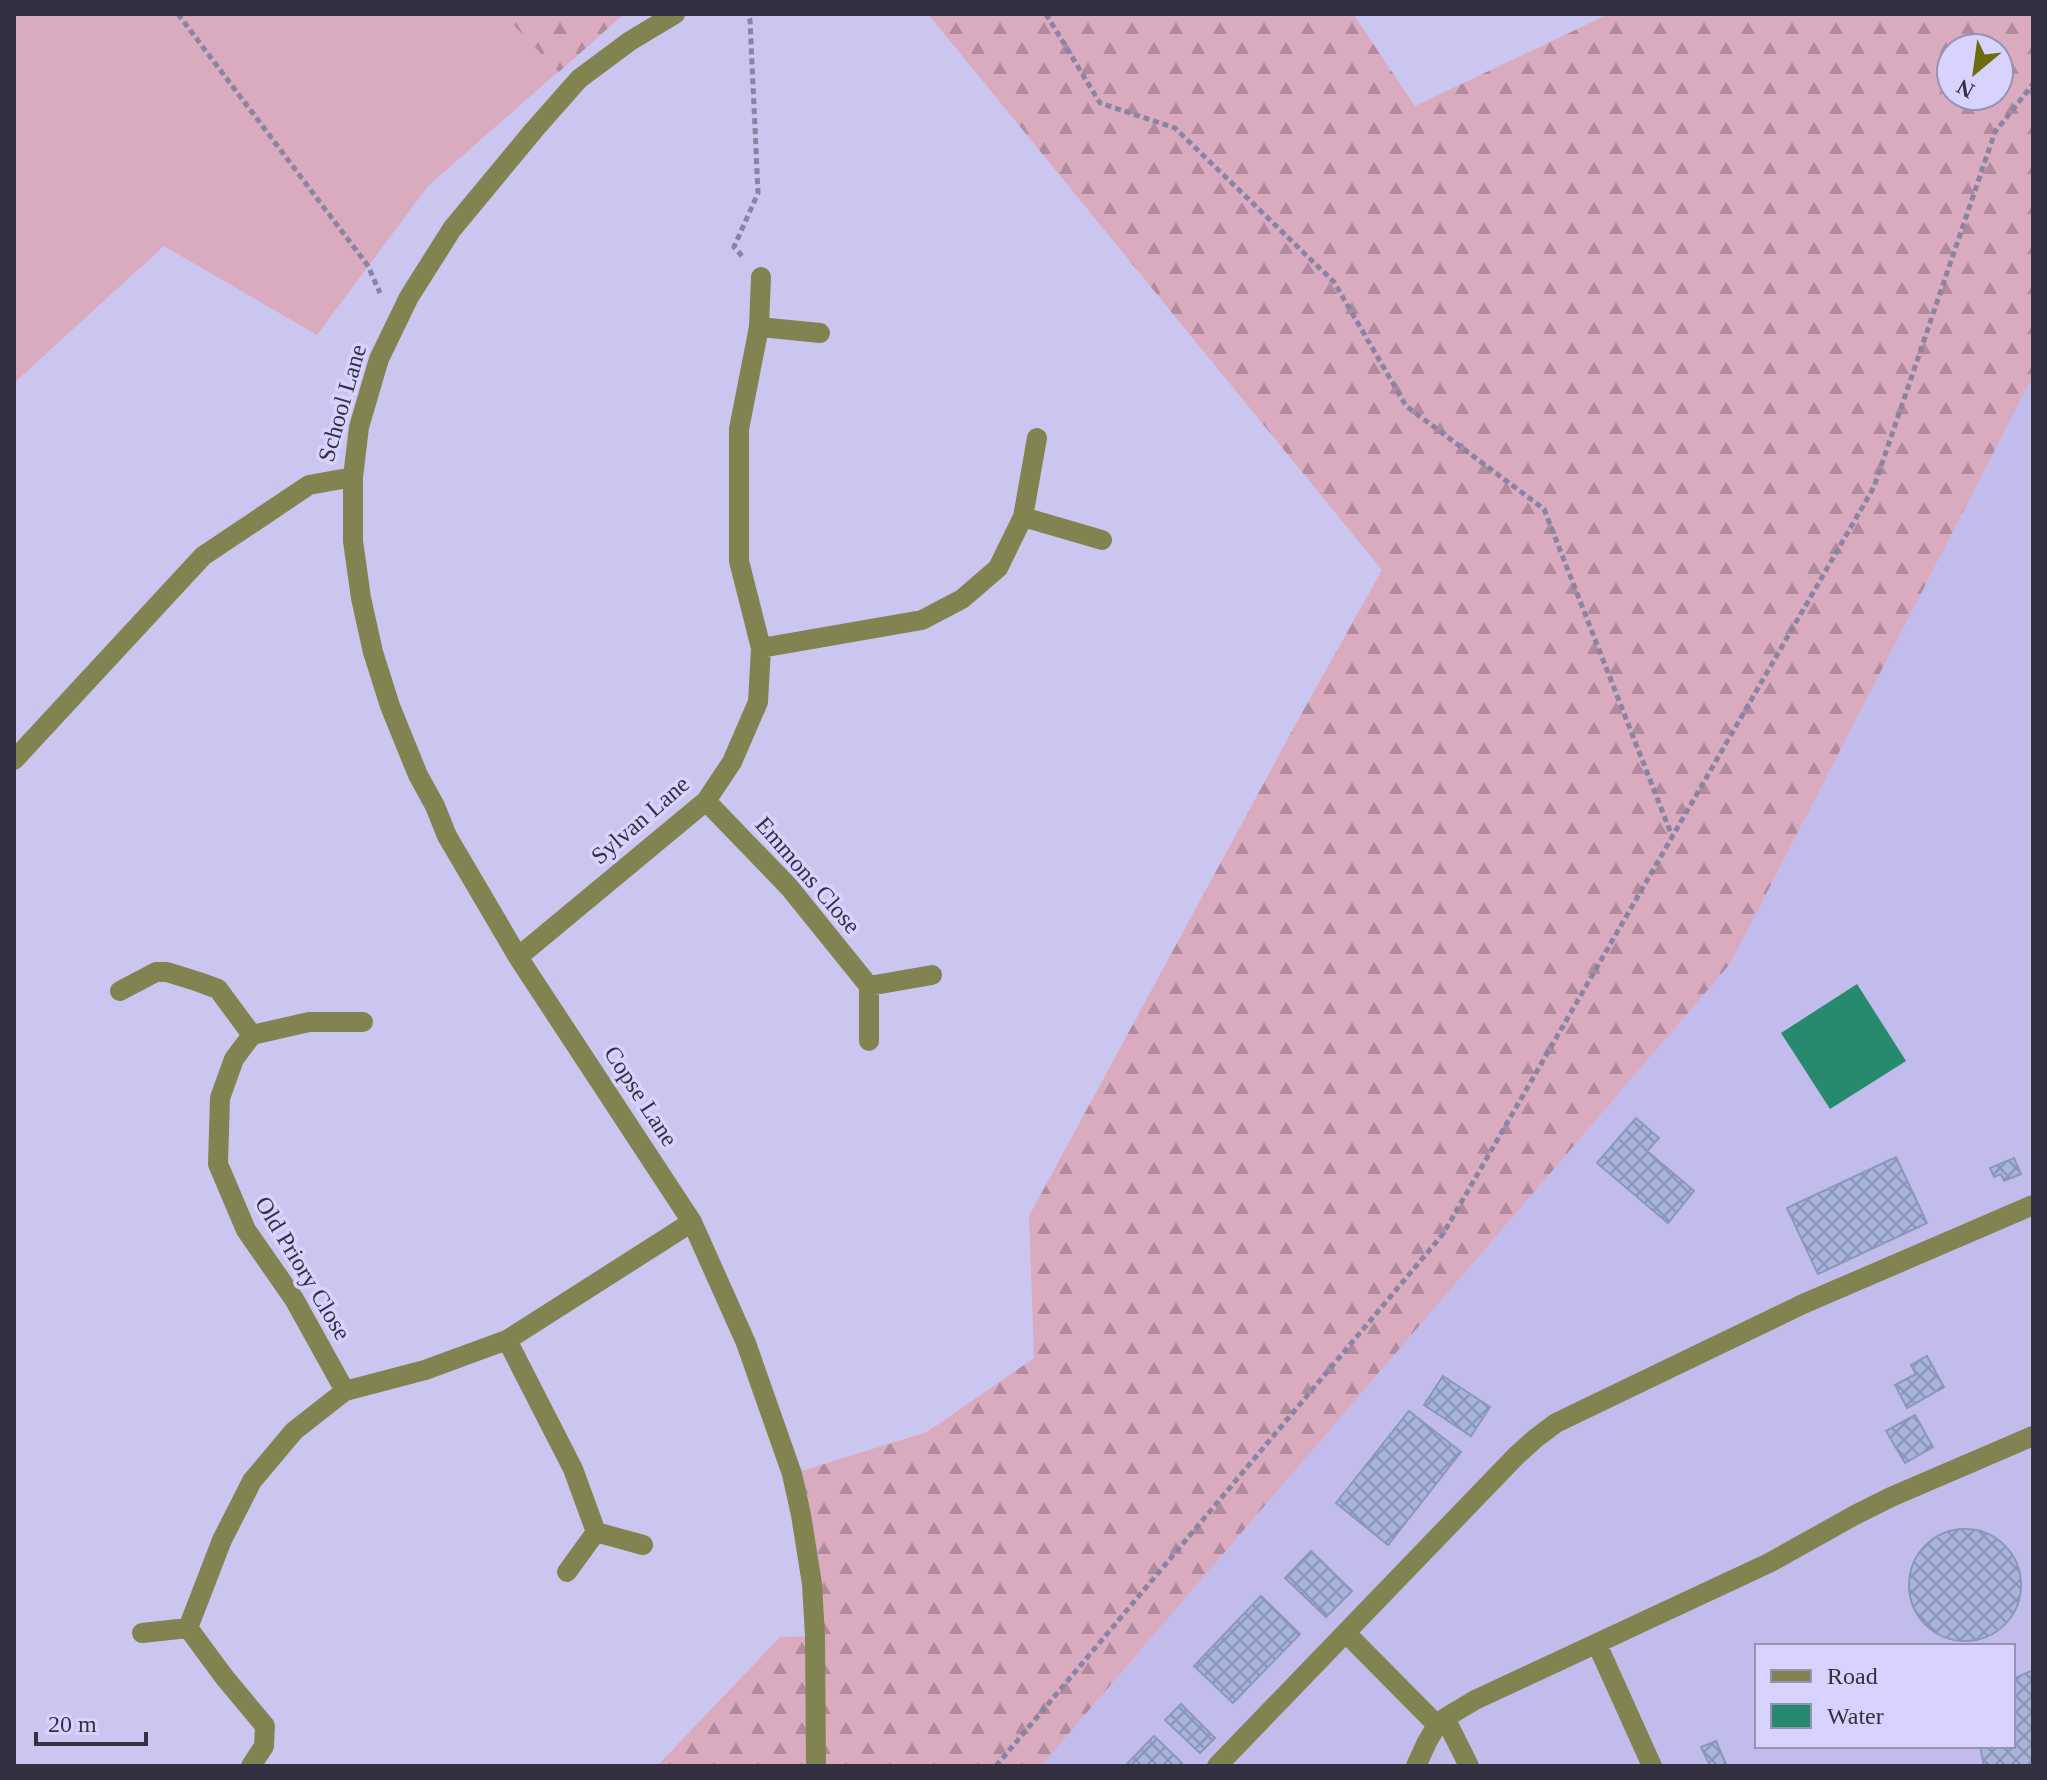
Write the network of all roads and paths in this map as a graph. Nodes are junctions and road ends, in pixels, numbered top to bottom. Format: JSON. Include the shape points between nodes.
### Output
{"nodes":[{"id":1,"x":178,"y":14,"type":"edge"},
{"id":2,"x":675,"y":14,"type":"edge"},
{"id":3,"x":748,"y":14,"type":"edge"},
{"id":4,"x":1046,"y":14,"type":"edge"},
{"id":5,"x":2033,"y":84,"type":"edge"},
{"id":6,"x":368,"y":266,"type":"dead end"},
{"id":7,"x":761,"y":277,"type":"joint"},
{"id":8,"x":759,"y":327,"type":"junction"},
{"id":9,"x":820,"y":333,"type":"dead end"},
{"id":10,"x":1037,"y":438,"type":"dead end"},
{"id":11,"x":353,"y":477,"type":"junction"},
{"id":12,"x":1023,"y":517,"type":"junction"},
{"id":13,"x":1102,"y":540,"type":"dead end"},
{"id":14,"x":761,"y":648,"type":"junction"},
{"id":15,"x":14,"y":760,"type":"edge"},
{"id":16,"x":706,"y":801,"type":"junction"},
{"id":17,"x":1672,"y":836,"type":"junction"},
{"id":18,"x":518,"y":957,"type":"junction"},
{"id":19,"x":932,"y":975,"type":"dead end"},
{"id":20,"x":869,"y":986,"type":"junction"},
{"id":21,"x":120,"y":991,"type":"dead end"},
{"id":22,"x":363,"y":1022,"type":"dead end"},
{"id":23,"x":252,"y":1035,"type":"junction"},
{"id":24,"x":869,"y":1041,"type":"dead end"},
{"id":25,"x":2033,"y":1205,"type":"edge"},
{"id":26,"x":692,"y":1222,"type":"junction"},
{"id":27,"x":507,"y":1340,"type":"junction"},
{"id":28,"x":345,"y":1391,"type":"junction"},
{"id":29,"x":2033,"y":1436,"type":"edge"},
{"id":30,"x":596,"y":1532,"type":"junction"},
{"id":31,"x":643,"y":1545,"type":"dead end"},
{"id":32,"x":567,"y":1572,"type":"dead end"},
{"id":33,"x":188,"y":1628,"type":"junction"},
{"id":34,"x":142,"y":1633,"type":"dead end"},
{"id":35,"x":1346,"y":1633,"type":"junction"},
{"id":36,"x":1597,"y":1644,"type":"junction"},
{"id":37,"x":1441,"y":1722,"type":"junction"},
{"id":38,"x":251,"y":1766,"type":"edge"},
{"id":39,"x":816,"y":1766,"type":"edge"},
{"id":40,"x":996,"y":1766,"type":"edge"},
{"id":41,"x":1217,"y":1766,"type":"edge"},
{"id":42,"x":1416,"y":1766,"type":"edge"},
{"id":43,"x":1469,"y":1766,"type":"edge"},
{"id":44,"x":1652,"y":1766,"type":"edge"}],
"edges":[{"from":1,"to":6,"type":"path"},
{"from":2,"to":11,"type":"street","name":"School Lane","via":[[579,79],[452,229],[409,297],[379,359],[359,427]]},
{"from":3,"to":7,"type":"path","via":[[758,193],[734,247]]},
{"from":4,"to":17,"type":"path","via":[[1100,103],[1175,128],[1334,282],[1406,406],[1544,509]]},
{"from":5,"to":17,"type":"path","via":[[1995,132],[1874,487]]},
{"from":7,"to":8,"type":"street","name":"Sylvan Lane"},
{"from":8,"to":9,"type":"street"},
{"from":8,"to":14,"type":"street","name":"Sylvan Lane","via":[[739,429],[739,561]]},
{"from":10,"to":12,"type":"street"},
{"from":11,"to":15,"type":"street","name":"School Lane","via":[[309,485],[203,556]]},
{"from":11,"to":18,"type":"street","name":"Copse Lane","via":[[353,541],[361,598],[390,706],[447,836]]},
{"from":12,"to":13,"type":"street"},
{"from":12,"to":14,"type":"street","via":[[998,568],[962,599],[922,620]]},
{"from":14,"to":16,"type":"street","name":"Sylvan Lane","via":[[758,702],[732,762]]},
{"from":16,"to":18,"type":"street","name":"Sylvan Lane"},
{"from":16,"to":20,"type":"street","name":"Emmons Close","via":[[789,887]]},
{"from":17,"to":40,"type":"path","via":[[1443,1234]]},
{"from":18,"to":26,"type":"street","name":"Copse Lane"},
{"from":19,"to":20,"type":"street"},
{"from":20,"to":24,"type":"street"},
{"from":21,"to":23,"type":"street","via":[[156,972],[167,972],[218,989]]},
{"from":22,"to":23,"type":"street","via":[[309,1022]]},
{"from":23,"to":28,"type":"street","name":"Old Priory Close","via":[[234,1059],[220,1098],[218,1164],[246,1230],[294,1299]]},
{"from":25,"to":35,"type":"street","via":[[1803,1304],[1556,1423],[1517,1455]]},
{"from":26,"to":27,"type":"street"},
{"from":26,"to":39,"type":"street","name":"Copse Lane","via":[[746,1343],[792,1474],[812,1584]]},
{"from":27,"to":28,"type":"street"},
{"from":27,"to":30,"type":"street","via":[[573,1469]]},
{"from":28,"to":33,"type":"street","via":[[294,1431],[252,1481]]},
{"from":29,"to":36,"type":"street","via":[[1891,1497],[1769,1563]]},
{"from":30,"to":31,"type":"street"},
{"from":30,"to":32,"type":"street"},
{"from":33,"to":34,"type":"street"},
{"from":33,"to":38,"type":"street","via":[[265,1726],[264,1746]]},
{"from":35,"to":37,"type":"street"},
{"from":35,"to":41,"type":"street"},
{"from":36,"to":37,"type":"street","via":[[1475,1700]]},
{"from":36,"to":44,"type":"street"},
{"from":37,"to":42,"type":"street"},
{"from":37,"to":43,"type":"street"}]}
